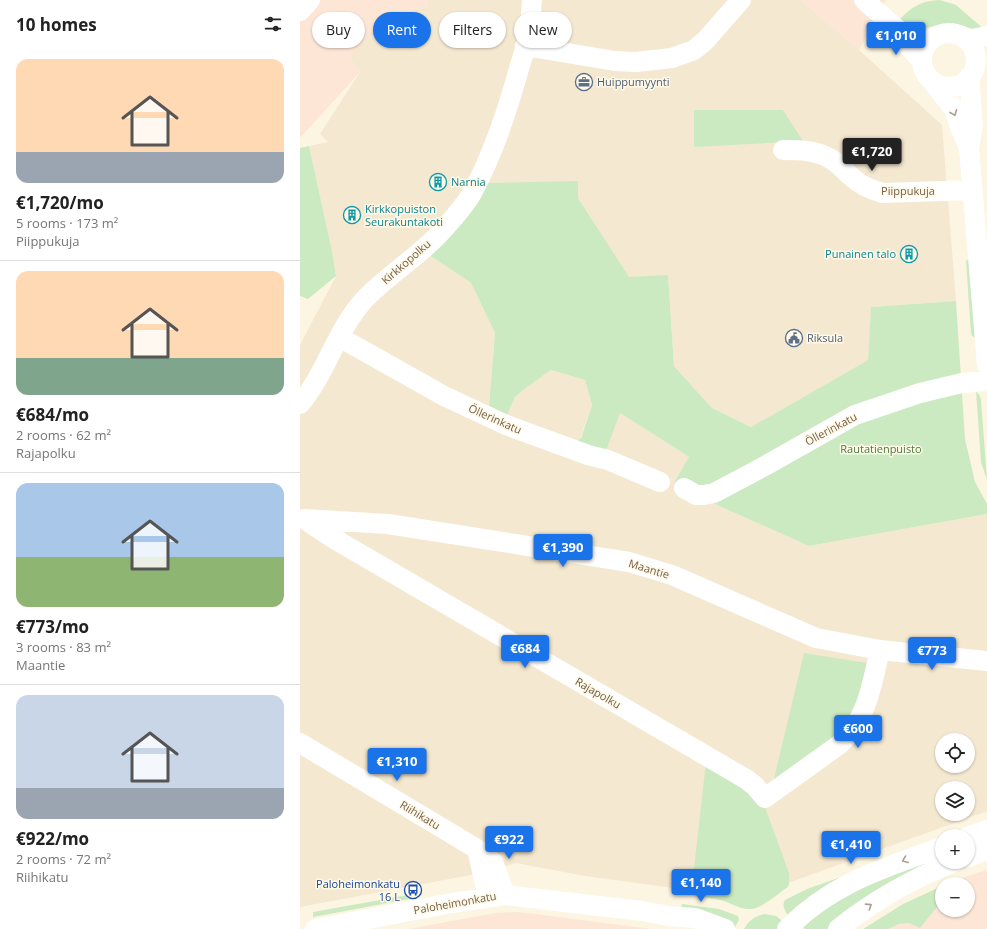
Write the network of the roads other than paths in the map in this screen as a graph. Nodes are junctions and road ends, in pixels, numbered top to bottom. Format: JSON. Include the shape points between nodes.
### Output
{"nodes":[{"id":1,"x":310,"y":0,"type":"edge"},
{"id":2,"x":532,"y":0,"type":"edge"},
{"id":3,"x":741,"y":0,"type":"edge"},
{"id":4,"x":871,"y":2,"type":"edge"},
{"id":5,"x":300,"y":11,"type":"edge"},
{"id":6,"x":531,"y":12,"type":"edge"},
{"id":7,"x":898,"y":30,"type":"junction"},
{"id":8,"x":938,"y":35,"type":"junction"},
{"id":9,"x":987,"y":36,"type":"edge"},
{"id":10,"x":967,"y":40,"type":"junction"},
{"id":11,"x":524,"y":48,"type":"edge"},
{"id":12,"x":538,"y":48,"type":"edge"},
{"id":13,"x":922,"y":61,"type":"junction"},
{"id":14,"x":976,"y":71,"type":"edge"},
{"id":15,"x":932,"y":81,"type":"junction"},
{"id":16,"x":969,"y":148,"type":"junction"},
{"id":17,"x":783,"y":150,"type":"dead end"},
{"id":18,"x":973,"y":190,"type":"junction"},
{"id":19,"x":339,"y":337,"type":"junction"},
{"id":20,"x":987,"y":365,"type":"edge"},
{"id":21,"x":987,"y":380,"type":"edge"},
{"id":22,"x":300,"y":404,"type":"edge"},
{"id":23,"x":660,"y":482,"type":"dead end"},
{"id":24,"x":684,"y":488,"type":"dead end"},
{"id":25,"x":302,"y":518,"type":"edge"},
{"id":26,"x":880,"y":650,"type":"junction"},
{"id":27,"x":987,"y":661,"type":"edge"},
{"id":28,"x":300,"y":743,"type":"edge"},
{"id":29,"x":987,"y":830,"type":"edge"},
{"id":30,"x":975,"y":834,"type":"edge"},
{"id":31,"x":935,"y":850,"type":"edge"},
{"id":32,"x":987,"y":850,"type":"edge"},
{"id":33,"x":975,"y":854,"type":"edge"},
{"id":34,"x":937,"y":869,"type":"edge"},
{"id":35,"x":497,"y":896,"type":"junction"},
{"id":36,"x":668,"y":916,"type":"junction"},
{"id":37,"x":315,"y":929,"type":"edge"},
{"id":38,"x":689,"y":929,"type":"edge"},
{"id":39,"x":725,"y":929,"type":"edge"},
{"id":40,"x":787,"y":929,"type":"edge"},
{"id":41,"x":838,"y":929,"type":"edge"}],
"edges":[{"from":1,"to":5,"type":"street"},
{"from":2,"to":6,"type":"street","name":"Kirkkopolku"},
{"from":3,"to":12,"type":"street","via":[[705,41],[694,50],[672,58],[629,62]]},
{"from":4,"to":7,"type":"street"},
{"from":7,"to":8,"type":"street"},
{"from":7,"to":13,"type":"street"},
{"from":8,"to":10,"type":"street","via":[[953,33]]},
{"from":8,"to":13,"type":"street","via":[[926,46]]},
{"from":9,"to":10,"type":"street"},
{"from":10,"to":14,"type":"street","via":[[975,55]]},
{"from":11,"to":19,"type":"street","name":"Kirkkopolku","via":[[505,115],[471,194],[438,235],[363,301]]},
{"from":13,"to":15,"type":"street"},
{"from":14,"to":15,"type":"street","via":[[955,86],[939,85]]},
{"from":14,"to":16,"type":"street"},
{"from":15,"to":16,"type":"street","one_way":true,"via":[[954,109]]},
{"from":16,"to":18,"type":"street"},
{"from":17,"to":18,"type":"street","name":"Piippukuja","via":[[802,150],[830,158],[854,180],[869,189],[883,193]]},
{"from":18,"to":20,"type":"street"},
{"from":19,"to":22,"type":"street","name":"Kirkkopolku"},
{"from":19,"to":23,"type":"street","name":"Öllerinkatu","via":[[444,396],[506,425],[608,460]]},
{"from":21,"to":24,"type":"street","name":"Öllerinkatu","via":[[920,393],[855,415],[714,493],[696,496]]},
{"from":25,"to":26,"type":"street","name":"Maantie","via":[[388,524],[628,562],[672,575],[816,638]]},
{"from":25,"to":26,"type":"street","name":"Rajapolku","via":[[746,780],[765,798],[849,735],[862,716]]},
{"from":26,"to":27,"type":"street","name":"Maantie"},
{"from":28,"to":35,"type":"street","name":"Riihikatu","via":[[477,849],[493,862]]},
{"from":29,"to":30,"type":"street"},
{"from":31,"to":40,"type":"street","one_way":true,"via":[[848,884],[811,907]]},
{"from":32,"to":33,"type":"street"},
{"from":41,"to":34,"type":"street","one_way":true,"via":[[897,889]]},
{"from":35,"to":36,"type":"street","name":"Paloheimonkatu"},
{"from":35,"to":37,"type":"street","name":"Paloheimonkatu"},
{"from":36,"to":38,"type":"street","name":"Paloheimonkatu"},
{"from":36,"to":39,"type":"street","name":"Paloheimonkatu","via":[[696,918]]}]}
